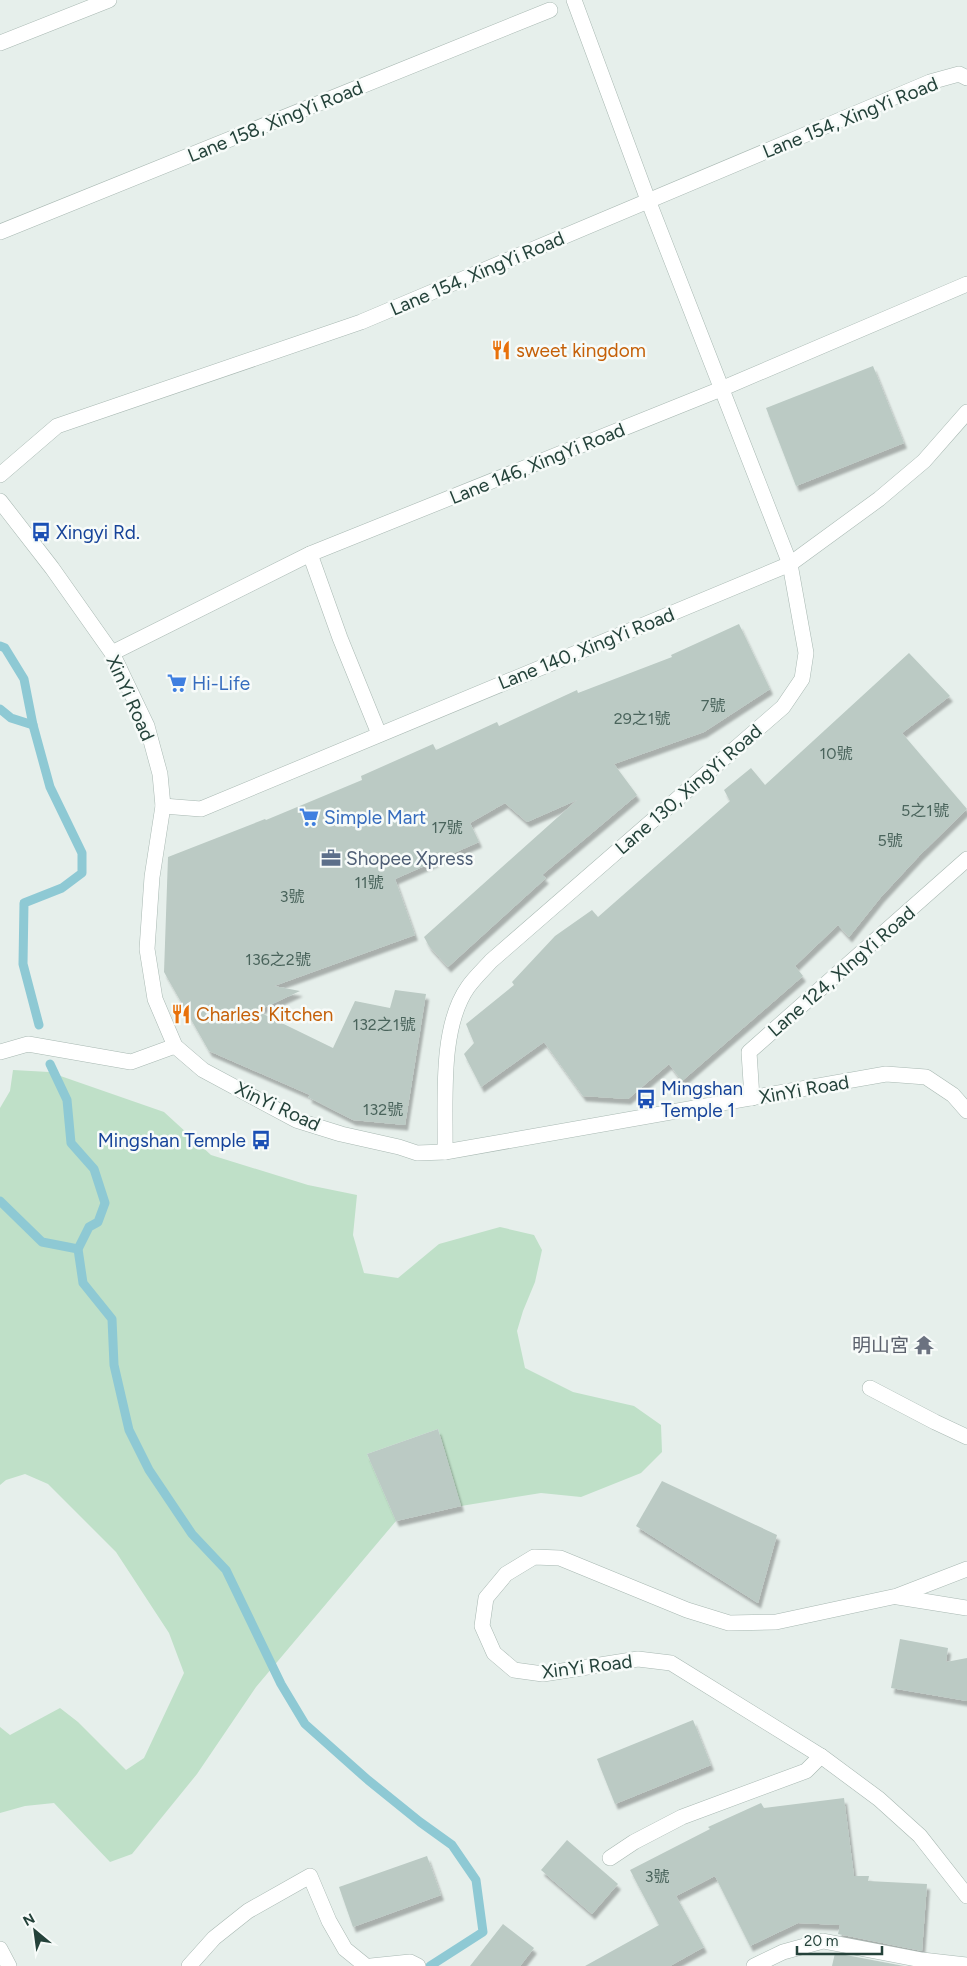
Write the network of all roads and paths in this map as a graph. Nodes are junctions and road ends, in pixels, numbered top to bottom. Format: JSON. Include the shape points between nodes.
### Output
{"nodes":[{"id":1,"x":108,"y":0,"type":"edge"},
{"id":2,"x":575,"y":0,"type":"edge"},
{"id":3,"x":550,"y":10,"type":"dead end"},
{"id":4,"x":0,"y":43,"type":"edge"},
{"id":5,"x":963,"y":76,"type":"edge"},
{"id":6,"x":648,"y":200,"type":"junction"},
{"id":7,"x":0,"y":232,"type":"edge"},
{"id":8,"x":967,"y":284,"type":"edge"},
{"id":9,"x":721,"y":389,"type":"junction"},
{"id":10,"x":967,"y":412,"type":"edge"},
{"id":11,"x":0,"y":475,"type":"edge"},
{"id":12,"x":0,"y":501,"type":"edge"},
{"id":13,"x":310,"y":554,"type":"junction"},
{"id":14,"x":790,"y":564,"type":"junction"},
{"id":15,"x":112,"y":653,"type":"junction"},
{"id":16,"x":379,"y":734,"type":"junction"},
{"id":17,"x":163,"y":806,"type":"junction"},
{"id":18,"x":967,"y":859,"type":"edge"},
{"id":19,"x":175,"y":1046,"type":"junction"},
{"id":20,"x":0,"y":1052,"type":"edge"},
{"id":21,"x":752,"y":1098,"type":"junction"},
{"id":22,"x":967,"y":1111,"type":"edge"},
{"id":23,"x":445,"y":1152,"type":"junction"},
{"id":24,"x":870,"y":1388,"type":"dead end"},
{"id":25,"x":967,"y":1437,"type":"edge"},
{"id":26,"x":967,"y":1569,"type":"edge"},
{"id":27,"x":897,"y":1596,"type":"junction"},
{"id":28,"x":967,"y":1608,"type":"edge"},
{"id":29,"x":821,"y":1756,"type":"junction"},
{"id":30,"x":610,"y":1858,"type":"dead end"},
{"id":31,"x":967,"y":1896,"type":"edge"},
{"id":32,"x":0,"y":1949,"type":"edge"},
{"id":33,"x":967,"y":1965,"type":"edge"},
{"id":34,"x":9,"y":1966,"type":"edge"},
{"id":35,"x":188,"y":1966,"type":"edge"},
{"id":36,"x":366,"y":1966,"type":"edge"},
{"id":37,"x":371,"y":1966,"type":"edge"},
{"id":38,"x":418,"y":1966,"type":"edge"},
{"id":39,"x":754,"y":1966,"type":"edge"}],
"edges":[{"from":1,"to":4,"type":"street"},
{"from":2,"to":6,"type":"street","name":"Lane 130, XingYi Road"},
{"from":3,"to":7,"type":"street","name":"Lane 158, XingYi Road"},
{"from":5,"to":6,"type":"street","name":"Lane 154, XingYi Road","via":[[930,82]]},
{"from":6,"to":9,"type":"street","name":"Lane 130, XingYi Road"},
{"from":6,"to":11,"type":"street","name":"Lane 154, XingYi Road","via":[[361,322],[57,426]]},
{"from":8,"to":9,"type":"street","name":"Lane 146, XingYi Road"},
{"from":9,"to":13,"type":"street","name":"Lane 146, XingYi Road"},
{"from":9,"to":14,"type":"street","name":"Lane 130, XingYi Road"},
{"from":10,"to":14,"type":"street","name":"Lane 140, XingYi Road","via":[[924,461],[879,499]]},
{"from":12,"to":15,"type":"street","name":"XinYi Road"},
{"from":13,"to":15,"type":"street","name":"Lane 146, XingYi Road"},
{"from":13,"to":16,"type":"street"},
{"from":14,"to":16,"type":"street","name":"Lane 140, XingYi Road"},
{"from":14,"to":23,"type":"street","name":"Lane 130, XingYi Road","via":[[806,652],[802,679],[782,707],[491,961],[468,987],[452,1022]]},
{"from":15,"to":17,"type":"street","name":"XinYi Road","via":[[147,726],[160,774]]},
{"from":16,"to":17,"type":"street","name":"Lane 140, XingYi Road","via":[[201,809]]},
{"from":17,"to":19,"type":"street","name":"XinYi Road","via":[[152,877],[147,949],[155,999]]},
{"from":18,"to":21,"type":"street","name":"Lane 124, XIngYi Road","via":[[749,1052]]},
{"from":19,"to":20,"type":"street","via":[[131,1062],[28,1044]]},
{"from":19,"to":23,"type":"street","name":"XinYi Road","via":[[204,1070],[296,1120],[417,1152]]},
{"from":21,"to":22,"type":"street","name":"XinYi Road","via":[[886,1074],[926,1077],[953,1095]]},
{"from":21,"to":23,"type":"street","name":"XinYi Road"},
{"from":24,"to":25,"type":"street"},
{"from":26,"to":27,"type":"street","name":"XinYi Road"},
{"from":27,"to":28,"type":"street"},
{"from":27,"to":29,"type":"street","name":"XinYi Road","via":[[776,1622],[729,1623],[687,1610],[560,1558],[534,1557],[506,1574],[486,1598],[482,1626],[494,1653],[514,1670],[543,1674],[638,1659],[671,1663]]},
{"from":29,"to":30,"type":"street","via":[[806,1771],[682,1817]]},
{"from":29,"to":31,"type":"street","name":"XinYi Road","via":[[879,1799],[920,1836]]},
{"from":32,"to":34,"type":"street"},
{"from":33,"to":39,"type":"street","via":[[823,1941],[783,1952]]},
{"from":35,"to":36,"type":"street","via":[[214,1938],[248,1911],[310,1876],[345,1949]]},
{"from":37,"to":38,"type":"street","via":[[410,1962]]}]}
